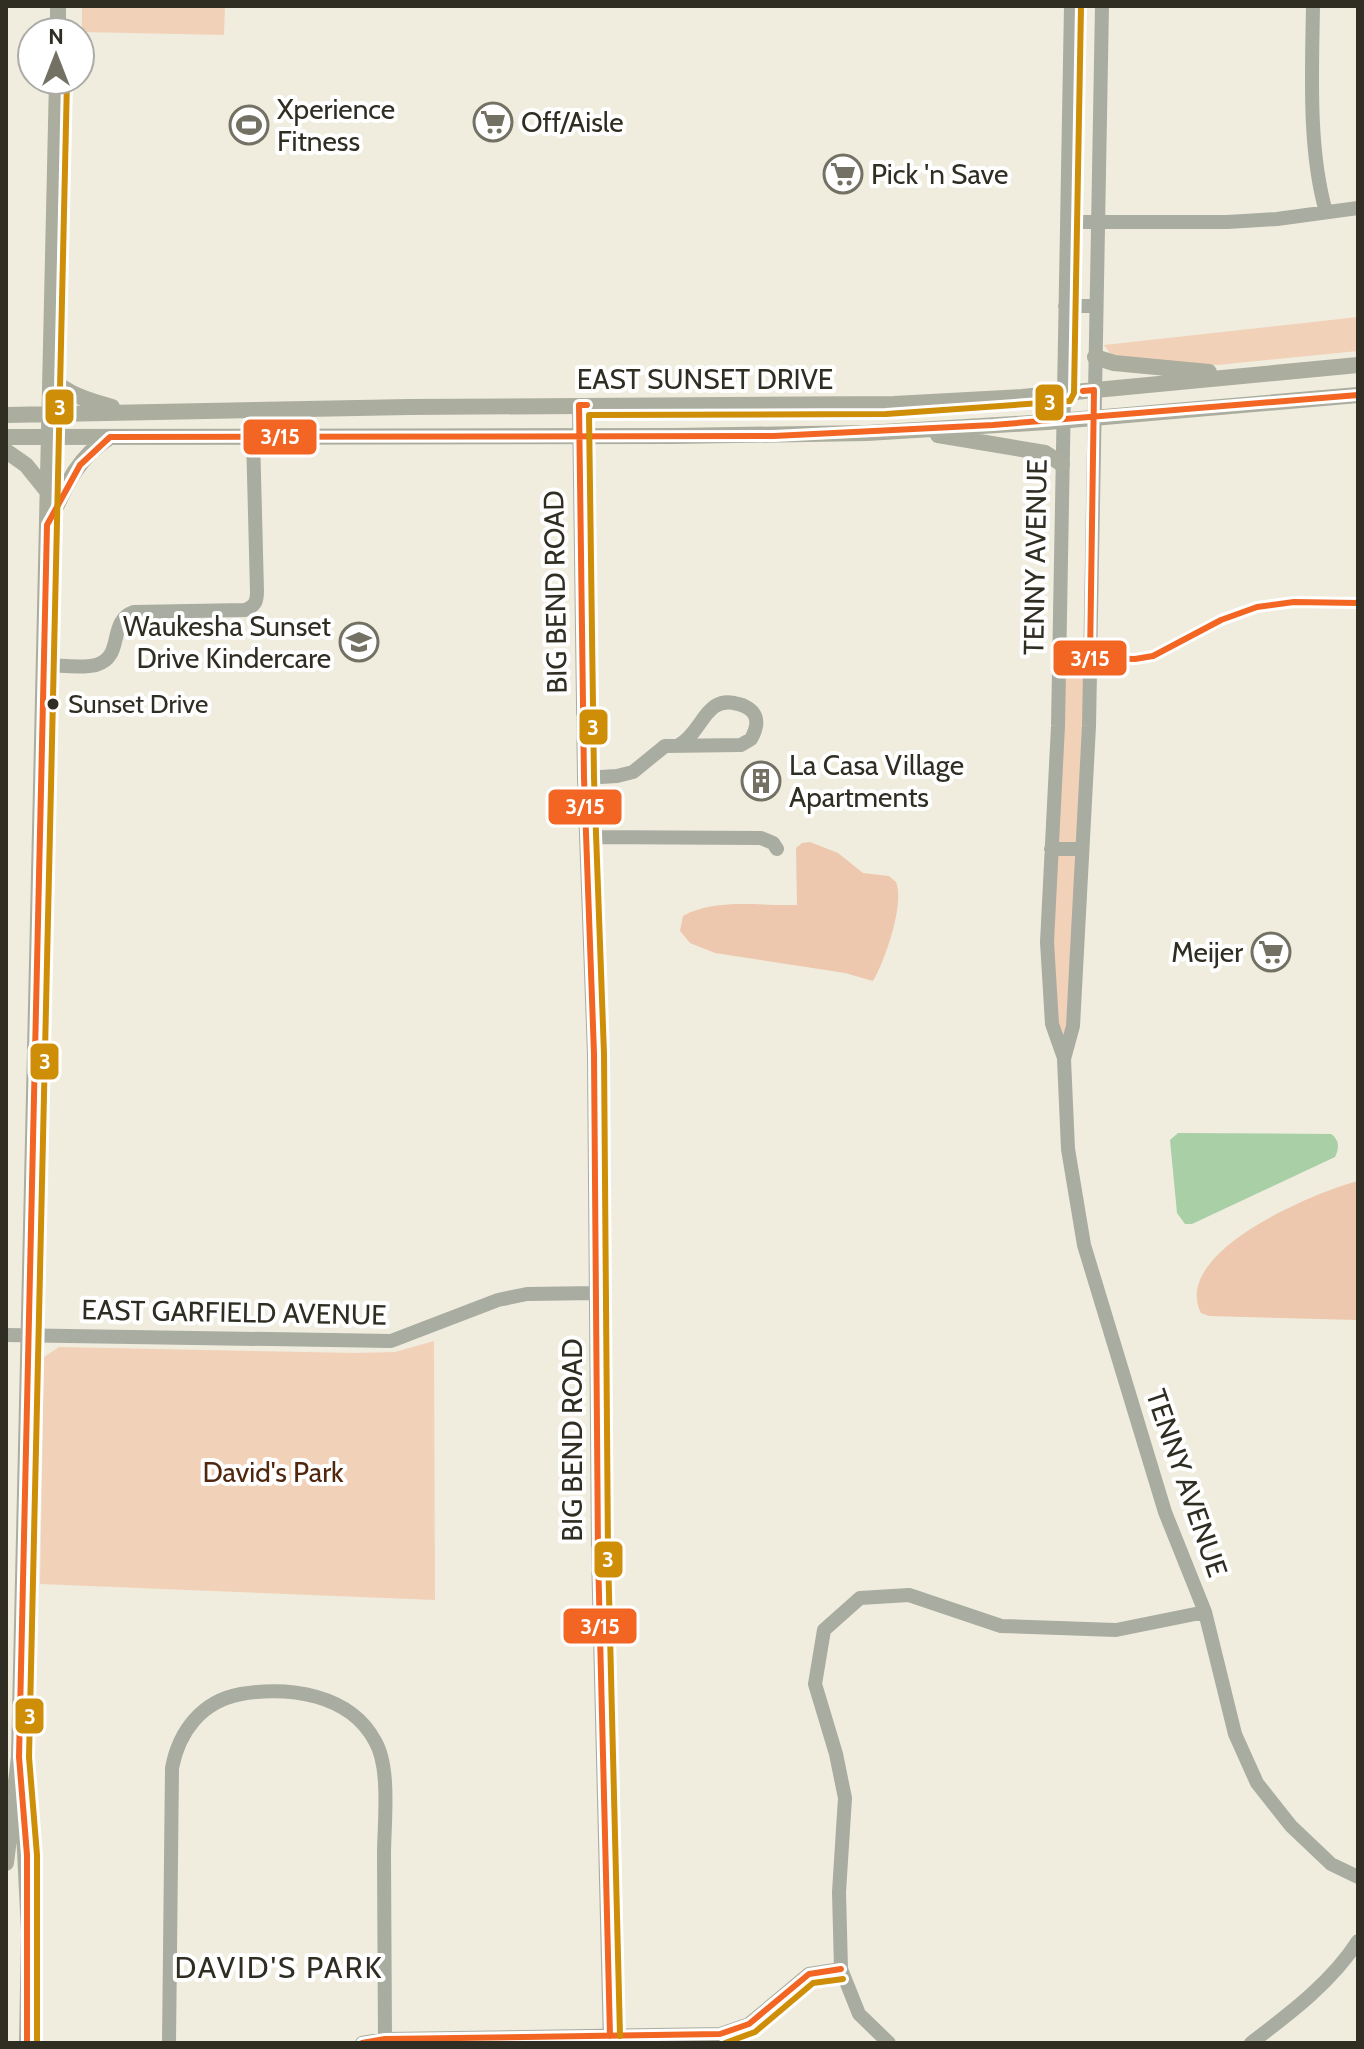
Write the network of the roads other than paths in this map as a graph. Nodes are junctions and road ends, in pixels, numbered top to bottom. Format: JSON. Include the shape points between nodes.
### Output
{"nodes":[{"id":1,"x":1071,"y":6,"type":"edge"},
{"id":2,"x":1102,"y":6,"type":"edge"},
{"id":3,"x":1313,"y":6,"type":"edge"},
{"id":4,"x":57,"y":96,"type":"edge"},
{"id":5,"x":1358,"y":208,"type":"edge"},
{"id":6,"x":1326,"y":212,"type":"junction"},
{"id":7,"x":1067,"y":222,"type":"junction"},
{"id":8,"x":1098,"y":222,"type":"junction"},
{"id":9,"x":1065,"y":306,"type":"junction"},
{"id":10,"x":1095,"y":306,"type":"junction"},
{"id":11,"x":1095,"y":357,"type":"junction"},
{"id":12,"x":1358,"y":365,"type":"edge"},
{"id":13,"x":1231,"y":376,"type":"junction"},
{"id":14,"x":52,"y":379,"type":"junction"},
{"id":15,"x":1094,"y":390,"type":"junction"},
{"id":16,"x":1064,"y":393,"type":"junction"},
{"id":17,"x":1358,"y":395,"type":"edge"},
{"id":18,"x":579,"y":405,"type":"junction"},
{"id":19,"x":261,"y":410,"type":"junction"},
{"id":20,"x":129,"y":412,"type":"junction"},
{"id":21,"x":51,"y":414,"type":"junction"},
{"id":22,"x":6,"y":415,"type":"edge"},
{"id":23,"x":1093,"y":419,"type":"junction"},
{"id":24,"x":1064,"y":421,"type":"junction"},
{"id":25,"x":921,"y":431,"type":"junction"},
{"id":26,"x":253,"y":436,"type":"junction"},
{"id":27,"x":579,"y":436,"type":"junction"},
{"id":28,"x":6,"y":437,"type":"edge"},
{"id":29,"x":50,"y":437,"type":"junction"},
{"id":30,"x":110,"y":437,"type":"junction"},
{"id":31,"x":6,"y":451,"type":"edge"},
{"id":32,"x":1062,"y":464,"type":"junction"},
{"id":33,"x":47,"y":491,"type":"junction"},
{"id":34,"x":47,"y":525,"type":"junction"},
{"id":35,"x":1060,"y":658,"type":"junction"},
{"id":36,"x":1090,"y":658,"type":"junction"},
{"id":37,"x":44,"y":665,"type":"junction"},
{"id":38,"x":679,"y":745,"type":"junction"},
{"id":39,"x":584,"y":778,"type":"junction"},
{"id":40,"x":586,"y":837,"type":"junction"},
{"id":41,"x":777,"y":849,"type":"dead end"},
{"id":42,"x":1051,"y":849,"type":"junction"},
{"id":43,"x":1081,"y":849,"type":"junction"},
{"id":44,"x":1064,"y":1059,"type":"junction"},
{"id":45,"x":597,"y":1293,"type":"junction"},
{"id":46,"x":6,"y":1335,"type":"edge"},
{"id":47,"x":29,"y":1335,"type":"junction"},
{"id":48,"x":1205,"y":1612,"type":"junction"},
{"id":49,"x":19,"y":1757,"type":"junction"},
{"id":50,"x":6,"y":1863,"type":"edge"},
{"id":51,"x":1358,"y":1877,"type":"edge"},
{"id":52,"x":1358,"y":1941,"type":"edge"},
{"id":53,"x":841,"y":1969,"type":"junction"},
{"id":54,"x":610,"y":2040,"type":"edge"},
{"id":55,"x":385,"y":2041,"type":"edge"},
{"id":56,"x":885,"y":2042,"type":"edge"},
{"id":57,"x":27,"y":2043,"type":"edge"},
{"id":58,"x":169,"y":2043,"type":"edge"},
{"id":59,"x":362,"y":2043,"type":"edge"},
{"id":60,"x":1251,"y":2043,"type":"edge"}],
"edges":[{"from":1,"to":7,"type":"street","name":"TENNY AVENUE"},
{"from":2,"to":8,"type":"street","name":"TENNY AVENUE"},
{"from":3,"to":6,"type":"street","via":[[1313,103]]},
{"from":4,"to":14,"type":"main road"},
{"from":5,"to":6,"type":"street"},
{"from":6,"to":8,"type":"street","via":[[1227,222]]},
{"from":7,"to":8,"type":"street"},
{"from":7,"to":9,"type":"street","name":"TENNY AVENUE"},
{"from":8,"to":10,"type":"street","name":"TENNY AVENUE"},
{"from":9,"to":10,"type":"street"},
{"from":9,"to":16,"type":"street","name":"TENNY AVENUE"},
{"from":10,"to":11,"type":"street","name":"TENNY AVENUE"},
{"from":11,"to":13,"type":"main road"},
{"from":11,"to":15,"type":"street","name":"TENNY AVENUE"},
{"from":12,"to":13,"type":"main road","name":"EAST SUNSET DRIVE"},
{"from":13,"to":15,"type":"main road","name":"EAST SUNSET DRIVE"},
{"from":14,"to":20,"type":"main road","via":[[90,402]]},
{"from":14,"to":21,"type":"main road"},
{"from":15,"to":16,"type":"main road","name":"EAST SUNSET DRIVE"},
{"from":15,"to":23,"type":"street","name":"TENNY AVENUE"},
{"from":16,"to":18,"type":"main road","name":"EAST SUNSET DRIVE","via":[[894,404]]},
{"from":16,"to":24,"type":"street","name":"TENNY AVENUE"},
{"from":17,"to":23,"type":"main road","name":"EAST SUNSET DRIVE"},
{"from":18,"to":19,"type":"main road","name":"EAST SUNSET DRIVE"},
{"from":18,"to":27,"type":"street","name":"BIG BEND ROAD"},
{"from":19,"to":20,"type":"main road","name":"EAST SUNSET DRIVE"},
{"from":19,"to":26,"type":"street"},
{"from":20,"to":21,"type":"main road","name":"EAST SUNSET DRIVE"},
{"from":21,"to":22,"type":"main road","name":"EAST SUNSET DRIVE"},
{"from":21,"to":29,"type":"main road"},
{"from":23,"to":24,"type":"main road","name":"EAST SUNSET DRIVE"},
{"from":23,"to":36,"type":"street","name":"TENNY AVENUE"},
{"from":24,"to":25,"type":"main road","name":"EAST SUNSET DRIVE"},
{"from":24,"to":32,"type":"street","name":"TENNY AVENUE"},
{"from":25,"to":27,"type":"main road","name":"EAST SUNSET DRIVE"},
{"from":25,"to":32,"type":"main road","via":[[1045,453]]},
{"from":26,"to":27,"type":"main road","name":"EAST SUNSET DRIVE"},
{"from":26,"to":30,"type":"main road","name":"EAST SUNSET DRIVE"},
{"from":26,"to":37,"type":"street","via":[[257,602],[245,610],[127,614],[118,625],[113,652],[104,661],[92,666]]},
{"from":27,"to":39,"type":"street","name":"BIG BEND ROAD"},
{"from":28,"to":29,"type":"main road","name":"EAST SUNSET DRIVE"},
{"from":29,"to":30,"type":"main road","name":"EAST SUNSET DRIVE"},
{"from":29,"to":33,"type":"main road"},
{"from":30,"to":34,"type":"main road","via":[[86,455]]},
{"from":31,"to":33,"type":"main road"},
{"from":32,"to":35,"type":"street","name":"TENNY AVENUE"},
{"from":33,"to":34,"type":"main road"},
{"from":34,"to":37,"type":"main road"},
{"from":35,"to":36,"type":"street"},
{"from":35,"to":42,"type":"street","name":"TENNY AVENUE"},
{"from":36,"to":43,"type":"street","name":"TENNY AVENUE"},
{"from":37,"to":47,"type":"main road"},
{"from":38,"to":38,"type":"street","via":[[741,745],[755,732],[754,713],[743,705],[720,703]]},
{"from":38,"to":39,"type":"street","via":[[658,750],[633,772]]},
{"from":39,"to":40,"type":"street","name":"BIG BEND ROAD"},
{"from":40,"to":41,"type":"street","via":[[761,838]]},
{"from":40,"to":45,"type":"street","name":"BIG BEND ROAD"},
{"from":42,"to":43,"type":"street"},
{"from":42,"to":44,"type":"street","name":"TENNY AVENUE","via":[[1048,984],[1052,1024]]},
{"from":43,"to":44,"type":"street","name":"TENNY AVENUE","via":[[1073,1026]]},
{"from":44,"to":48,"type":"street","name":"TENNY AVENUE","via":[[1068,1149],[1086,1255],[1165,1512]]},
{"from":45,"to":47,"type":"street","name":"EAST GARFIELD AVENUE","via":[[498,1300],[391,1341]]},
{"from":45,"to":54,"type":"street","name":"BIG BEND ROAD"},
{"from":46,"to":47,"type":"street","name":"EAST GARFIELD AVENUE"},
{"from":47,"to":49,"type":"main road"},
{"from":48,"to":51,"type":"street","name":"TENNY AVENUE","via":[[1235,1734],[1257,1783],[1331,1864]]},
{"from":48,"to":53,"type":"street","via":[[1116,1630],[1001,1626],[909,1595],[860,1598],[824,1630],[815,1684],[845,1798]]},
{"from":49,"to":50,"type":"main road"},
{"from":49,"to":57,"type":"main road","via":[[28,1886]]},
{"from":52,"to":60,"type":"street","via":[[1335,1971]]},
{"from":53,"to":54,"type":"street","via":[[809,1974],[749,2024],[720,2034]]},
{"from":53,"to":56,"type":"street","via":[[859,2014]]},
{"from":54,"to":55,"type":"street"},
{"from":55,"to":58,"type":"street","via":[[381,1753],[361,1721],[341,1705],[271,1692],[216,1702],[193,1720],[174,1756]]},
{"from":55,"to":59,"type":"street"}]}
